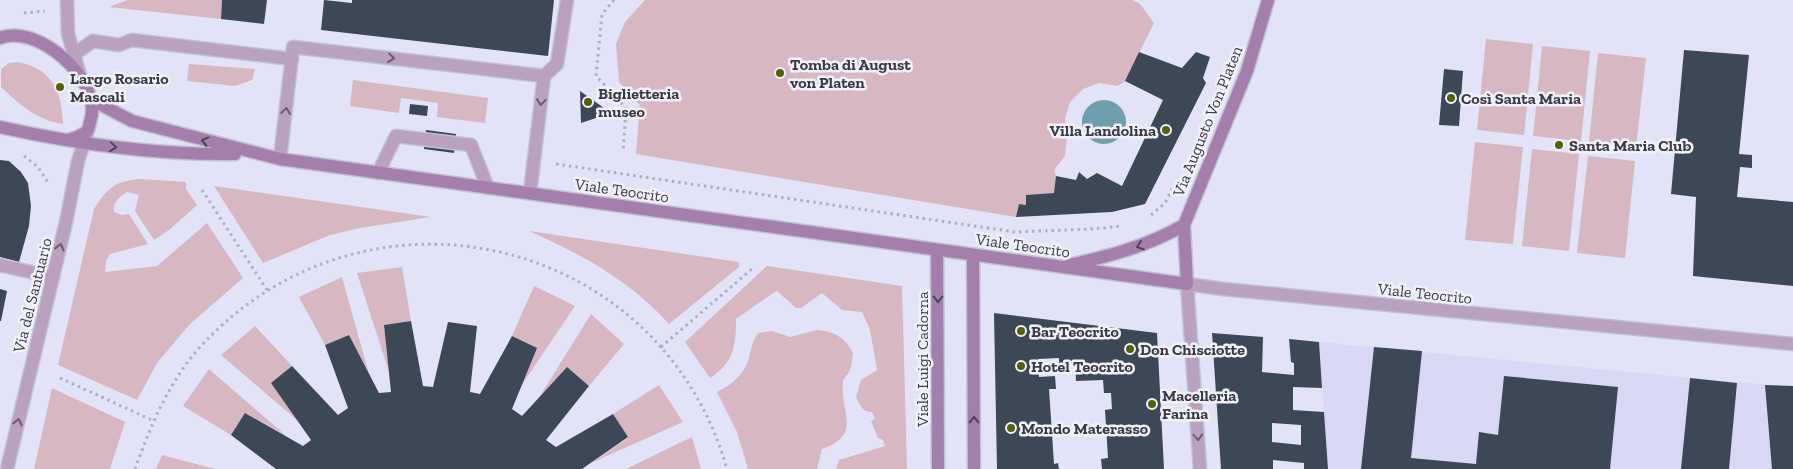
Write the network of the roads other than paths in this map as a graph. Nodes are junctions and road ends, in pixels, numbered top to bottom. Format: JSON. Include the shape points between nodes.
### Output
{"nodes":[{"id":1,"x":66,"y":0,"type":"edge"},
{"id":2,"x":567,"y":0,"type":"edge"},
{"id":3,"x":1268,"y":0,"type":"edge"},
{"id":4,"x":0,"y":38,"type":"edge"},
{"id":5,"x":73,"y":55,"type":"junction"},
{"id":6,"x":292,"y":59,"type":"junction"},
{"id":7,"x":80,"y":75,"type":"junction"},
{"id":8,"x":544,"y":76,"type":"junction"},
{"id":9,"x":92,"y":100,"type":"junction"},
{"id":10,"x":0,"y":117,"type":"edge"},
{"id":11,"x":0,"y":127,"type":"edge"},
{"id":12,"x":88,"y":129,"type":"junction"},
{"id":13,"x":26,"y":133,"type":"junction"},
{"id":14,"x":65,"y":141,"type":"junction"},
{"id":15,"x":84,"y":144,"type":"junction"},
{"id":16,"x":252,"y":154,"type":"junction"},
{"id":17,"x":280,"y":159,"type":"junction"},
{"id":18,"x":378,"y":173,"type":"junction"},
{"id":19,"x":488,"y":188,"type":"junction"},
{"id":20,"x":530,"y":194,"type":"junction"},
{"id":21,"x":1184,"y":225,"type":"junction"},
{"id":22,"x":937,"y":250,"type":"junction"},
{"id":23,"x":973,"y":255,"type":"junction"},
{"id":24,"x":0,"y":265,"type":"edge"},
{"id":25,"x":1060,"y":266,"type":"junction"},
{"id":26,"x":53,"y":277,"type":"junction"},
{"id":27,"x":1188,"y":284,"type":"junction"},
{"id":28,"x":1793,"y":344,"type":"edge"},
{"id":29,"x":7,"y":469,"type":"edge"},
{"id":30,"x":938,"y":469,"type":"edge"},
{"id":31,"x":974,"y":469,"type":"edge"},
{"id":32,"x":1200,"y":469,"type":"edge"}],
"edges":[{"from":1,"to":5,"type":"street"},
{"from":2,"to":8,"type":"street","via":[[557,64]]},
{"from":3,"to":21,"type":"main road","name":"Via Augusto Von Platen","via":[[1247,71]]},
{"from":4,"to":7,"type":"main road","via":[[6,35],[30,38],[63,56]]},
{"from":5,"to":6,"type":"street","via":[[93,41],[119,45],[132,40]]},
{"from":5,"to":7,"type":"street"},
{"from":6,"to":8,"type":"street","one_way":true,"via":[[293,47]]},
{"from":17,"to":6,"type":"street","one_way":true},
{"from":7,"to":9,"type":"main road"},
{"from":8,"to":20,"type":"street","one_way":true},
{"from":9,"to":12,"type":"main road"},
{"from":16,"to":9,"type":"main road","one_way":true,"via":[[132,122]]},
{"from":10,"to":13,"type":"main road"},
{"from":11,"to":13,"type":"main road"},
{"from":12,"to":14,"type":"main road","via":[[80,136]]},
{"from":12,"to":15,"type":"street","name":"Via del Santuario"},
{"from":13,"to":14,"type":"main road"},
{"from":14,"to":15,"type":"main road"},
{"from":15,"to":16,"type":"main road","one_way":true,"via":[[197,154]]},
{"from":26,"to":15,"type":"street","name":"Via del Santuario","one_way":true},
{"from":16,"to":17,"type":"main road","name":"Viale Teocrito"},
{"from":17,"to":18,"type":"main road","name":"Viale Teocrito"},
{"from":18,"to":19,"type":"main road","name":"Viale Teocrito"},
{"from":18,"to":19,"type":"street","via":[[396,136],[471,145]]},
{"from":19,"to":20,"type":"main road","name":"Viale Teocrito"},
{"from":20,"to":22,"type":"main road","name":"Viale Teocrito"},
{"from":21,"to":25,"type":"main road","one_way":true,"via":[[1129,250]]},
{"from":21,"to":27,"type":"main road"},
{"from":22,"to":23,"type":"main road","name":"Viale Teocrito"},
{"from":22,"to":30,"type":"main road","name":"Viale Luigi Cadorna","one_way":true},
{"from":23,"to":25,"type":"main road","name":"Viale Teocrito"},
{"from":31,"to":23,"type":"main road","one_way":true},
{"from":24,"to":26,"type":"street"},
{"from":25,"to":27,"type":"main road","name":"Viale Teocrito"},
{"from":29,"to":26,"type":"street","name":"Via del Santuario","one_way":true},
{"from":27,"to":28,"type":"street","name":"Viale Teocrito"},
{"from":27,"to":32,"type":"street","one_way":true}]}
